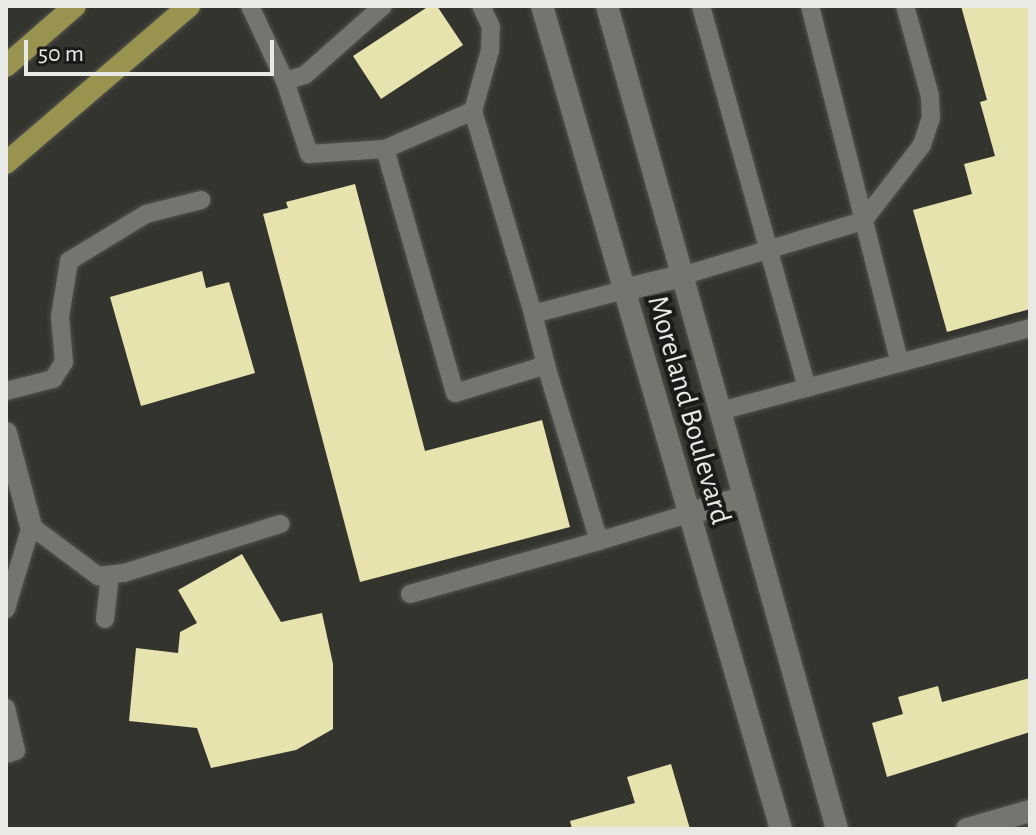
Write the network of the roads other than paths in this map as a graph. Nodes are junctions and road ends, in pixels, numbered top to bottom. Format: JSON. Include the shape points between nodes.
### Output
{"nodes":[{"id":1,"x":75,"y":6,"type":"edge"},
{"id":2,"x":189,"y":6,"type":"edge"},
{"id":3,"x":250,"y":6,"type":"edge"},
{"id":4,"x":383,"y":6,"type":"edge"},
{"id":5,"x":481,"y":6,"type":"edge"},
{"id":6,"x":542,"y":6,"type":"edge"},
{"id":7,"x":607,"y":6,"type":"edge"},
{"id":8,"x":701,"y":6,"type":"edge"},
{"id":9,"x":810,"y":6,"type":"edge"},
{"id":10,"x":905,"y":6,"type":"edge"},
{"id":11,"x":6,"y":66,"type":"edge"},
{"id":12,"x":285,"y":81,"type":"junction"},
{"id":13,"x":473,"y":111,"type":"junction"},
{"id":14,"x":385,"y":149,"type":"junction"},
{"id":15,"x":6,"y":163,"type":"edge"},
{"id":16,"x":201,"y":200,"type":"dead end"},
{"id":17,"x":863,"y":221,"type":"junction"},
{"id":18,"x":765,"y":252,"type":"junction"},
{"id":19,"x":685,"y":275,"type":"junction"},
{"id":20,"x":624,"y":290,"type":"junction"},
{"id":21,"x":533,"y":314,"type":"junction"},
{"id":22,"x":1030,"y":328,"type":"edge"},
{"id":23,"x":900,"y":363,"type":"junction"},
{"id":24,"x":546,"y":365,"type":"junction"},
{"id":25,"x":807,"y":388,"type":"junction"},
{"id":26,"x":6,"y":391,"type":"edge"},
{"id":27,"x":720,"y":411,"type":"junction"},
{"id":28,"x":6,"y":433,"type":"edge"},
{"id":29,"x":745,"y":497,"type":"junction"},
{"id":30,"x":688,"y":514,"type":"junction"},
{"id":31,"x":280,"y":524,"type":"dead end"},
{"id":32,"x":31,"y":526,"type":"junction"},
{"id":33,"x":599,"y":541,"type":"junction"},
{"id":34,"x":110,"y":575,"type":"junction"},
{"id":35,"x":410,"y":594,"type":"dead end"},
{"id":36,"x":6,"y":609,"type":"edge"},
{"id":37,"x":105,"y":619,"type":"dead end"},
{"id":38,"x":6,"y":708,"type":"edge"},
{"id":39,"x":6,"y":754,"type":"edge"},
{"id":40,"x":1030,"y":811,"type":"edge"},
{"id":41,"x":781,"y":829,"type":"edge"},
{"id":42,"x":837,"y":829,"type":"edge"},
{"id":43,"x":967,"y":829,"type":"edge"}],
"edges":[{"from":1,"to":11,"type":"main road"},
{"from":2,"to":15,"type":"main road"},
{"from":3,"to":12,"type":"lane"},
{"from":4,"to":12,"type":"lane","via":[[305,75]]},
{"from":5,"to":13,"type":"lane","via":[[491,27],[490,50]]},
{"from":6,"to":20,"type":"street","name":"Moreland Boulevard"},
{"from":7,"to":19,"type":"street","name":"Moreland Boulevard"},
{"from":8,"to":18,"type":"lane"},
{"from":9,"to":17,"type":"lane"},
{"from":10,"to":17,"type":"lane","via":[[930,96],[931,118],[922,145]]},
{"from":12,"to":14,"type":"lane","via":[[309,154]]},
{"from":13,"to":14,"type":"lane"},
{"from":13,"to":21,"type":"lane"},
{"from":14,"to":24,"type":"lane","via":[[455,393]]},
{"from":16,"to":26,"type":"lane","via":[[146,214],[69,261],[60,317],[64,362],[53,379]]},
{"from":17,"to":18,"type":"lane"},
{"from":17,"to":23,"type":"lane"},
{"from":18,"to":19,"type":"lane"},
{"from":18,"to":25,"type":"lane"},
{"from":19,"to":20,"type":"street"},
{"from":19,"to":27,"type":"street","name":"Moreland Boulevard"},
{"from":20,"to":21,"type":"lane"},
{"from":20,"to":30,"type":"street","name":"Moreland Boulevard"},
{"from":21,"to":24,"type":"lane"},
{"from":22,"to":23,"type":"lane"},
{"from":23,"to":25,"type":"lane"},
{"from":24,"to":33,"type":"lane"},
{"from":25,"to":27,"type":"lane"},
{"from":27,"to":29,"type":"street","name":"Moreland Boulevard"},
{"from":28,"to":32,"type":"street"},
{"from":29,"to":30,"type":"street"},
{"from":29,"to":42,"type":"street","name":"Moreland Boulevard"},
{"from":30,"to":33,"type":"lane"},
{"from":30,"to":41,"type":"street","name":"Moreland Boulevard"},
{"from":31,"to":34,"type":"lane"},
{"from":32,"to":34,"type":"lane","via":[[98,576]]},
{"from":32,"to":36,"type":"lane"},
{"from":33,"to":35,"type":"lane"},
{"from":34,"to":37,"type":"lane"},
{"from":38,"to":39,"type":"lane","via":[[16,751]]},
{"from":40,"to":43,"type":"street"}]}
